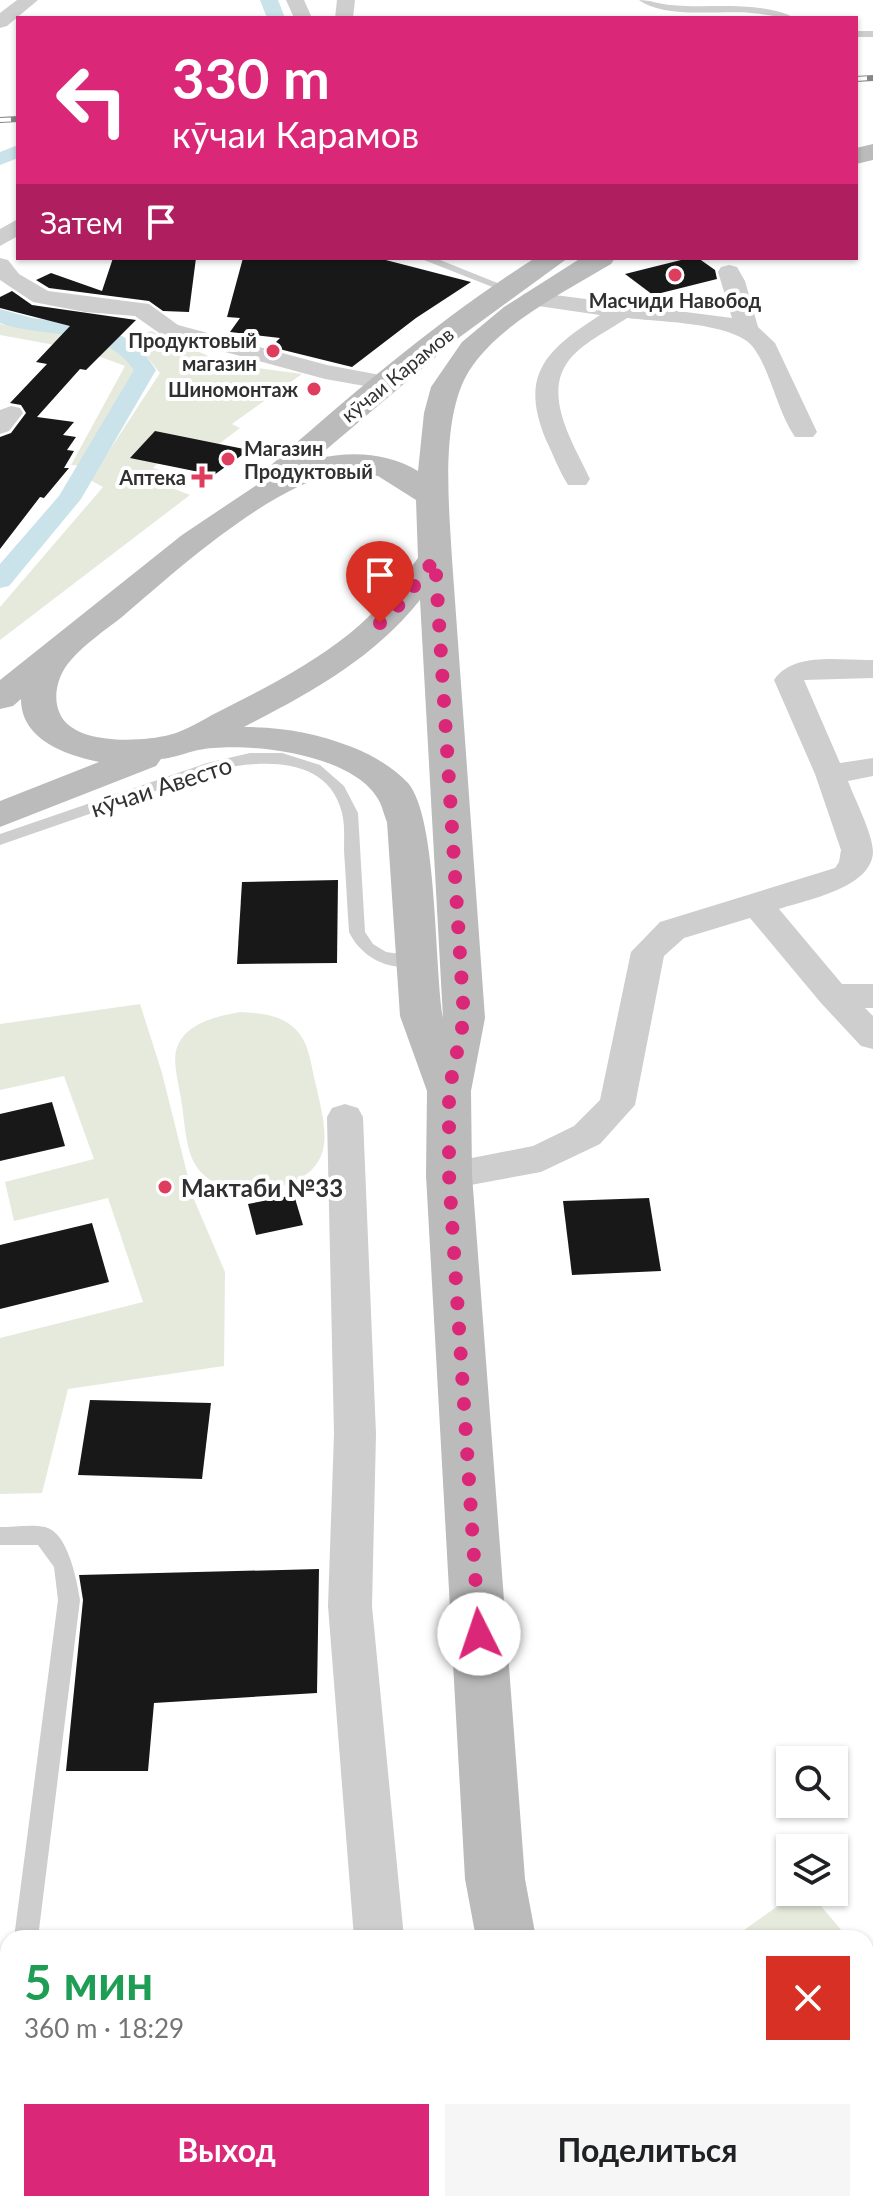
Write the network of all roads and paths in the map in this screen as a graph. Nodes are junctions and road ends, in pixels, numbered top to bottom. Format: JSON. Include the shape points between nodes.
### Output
{"nodes":[{"id":1,"x":29,"y":0,"type":"edge"},
{"id":2,"x":644,"y":0,"type":"edge"},
{"id":3,"x":786,"y":16,"type":"edge"},
{"id":4,"x":3,"y":24,"type":"edge"},
{"id":5,"x":430,"y":260,"type":"edge"},
{"id":6,"x":551,"y":260,"type":"edge"},
{"id":7,"x":598,"y":260,"type":"edge"},
{"id":8,"x":0,"y":265,"type":"edge"},
{"id":9,"x":729,"y":272,"type":"dead end"},
{"id":10,"x":504,"y":288,"type":"junction"},
{"id":11,"x":532,"y":299,"type":"junction"},
{"id":12,"x":621,"y":311,"type":"junction"},
{"id":13,"x":747,"y":330,"type":"junction"},
{"id":14,"x":382,"y":382,"type":"junction"},
{"id":15,"x":804,"y":432,"type":"dead end"},
{"id":16,"x":577,"y":479,"type":"dead end"},
{"id":17,"x":432,"y":497,"type":"junction"},
{"id":18,"x":249,"y":501,"type":"junction"},
{"id":19,"x":435,"y":559,"type":"junction"},
{"id":20,"x":56,"y":654,"type":"junction"},
{"id":21,"x":873,"y":669,"type":"edge"},
{"id":22,"x":0,"y":698,"type":"edge"},
{"id":23,"x":183,"y":743,"type":"junction"},
{"id":24,"x":873,"y":767,"type":"edge"},
{"id":25,"x":830,"y":774,"type":"junction"},
{"id":26,"x":0,"y":815,"type":"edge"},
{"id":27,"x":0,"y":840,"type":"edge"},
{"id":28,"x":757,"y":905,"type":"junction"},
{"id":29,"x":416,"y":961,"type":"junction"},
{"id":30,"x":833,"y":995,"type":"junction"},
{"id":31,"x":873,"y":996,"type":"edge"},
{"id":32,"x":873,"y":1037,"type":"edge"},
{"id":33,"x":449,"y":1091,"type":"junction"},
{"id":34,"x":345,"y":1117,"type":"dead end"},
{"id":35,"x":449,"y":1175,"type":"junction"},
{"id":36,"x":0,"y":1536,"type":"edge"},
{"id":37,"x":27,"y":1930,"type":"edge"},
{"id":38,"x":378,"y":1930,"type":"edge"},
{"id":39,"x":505,"y":1930,"type":"edge"}],
"edges":[{"from":1,"to":4,"type":"street"},
{"from":2,"to":3,"type":"lane","via":[[659,7],[772,9]]},
{"from":5,"to":10,"type":"lane"},
{"from":6,"to":10,"type":"main road","name":"кӯчаи Карамов"},
{"from":7,"to":11,"type":"main road","name":"кӯчаи Карамов"},
{"from":8,"to":14,"type":"street","via":[[11,279],[41,297],[141,309],[170,330]]},
{"from":9,"to":13,"type":"street"},
{"from":10,"to":14,"type":"main road","name":"кӯчаи Карамов"},
{"from":11,"to":12,"type":"street"},
{"from":11,"to":17,"type":"main road","name":"кӯчаи Карамов","via":[[475,346],[447,383]]},
{"from":12,"to":13,"type":"street"},
{"from":12,"to":16,"type":"street","via":[[556,361],[545,390]]},
{"from":13,"to":15,"type":"street","via":[[763,343]]},
{"from":14,"to":18,"type":"main road","name":"кӯчаи Карамов"},
{"from":17,"to":18,"type":"main road","name":"кӯчаи Карамов","via":[[408,475],[382,466],[335,463]]},
{"from":17,"to":19,"type":"main road","name":"кӯчаи Карамов"},
{"from":18,"to":20,"type":"main road","name":"кӯчаи Карамов"},
{"from":19,"to":23,"type":"main road","name":"кӯчаи Карамов","via":[[361,642],[294,686]]},
{"from":19,"to":33,"type":"main road","via":[[464,1018]]},
{"from":20,"to":22,"type":"main road","name":"кӯчаи Карамов"},
{"from":20,"to":23,"type":"main road","name":"кӯчаи Карамов","via":[[39,683],[39,706],[45,723],[64,739],[98,751]]},
{"from":21,"to":25,"type":"street","via":[[801,670],[789,680]]},
{"from":23,"to":26,"type":"main road","name":"кӯчаи Карамов"},
{"from":23,"to":29,"type":"main road","via":[[268,738],[315,745],[360,763],[394,791],[406,822]]},
{"from":24,"to":25,"type":"street"},
{"from":25,"to":28,"type":"street","via":[[857,850],[855,865],[846,875]]},
{"from":27,"to":29,"type":"lane","name":"кӯчаи Авесто","via":[[212,766],[250,758],[293,761],[315,768],[339,789],[350,813],[361,945],[385,960]]},
{"from":28,"to":30,"type":"street"},
{"from":28,"to":35,"type":"street","via":[[672,930],[648,952],[617,1105],[587,1135],[541,1158]]},
{"from":29,"to":33,"type":"main road","via":[[421,1016]]},
{"from":30,"to":31,"type":"street"},
{"from":30,"to":32,"type":"street"},
{"from":33,"to":35,"type":"main road"},
{"from":34,"to":38,"type":"street","via":[[355,1434],[350,1606]]},
{"from":35,"to":39,"type":"main road","via":[[495,1879]]},
{"from":36,"to":37,"type":"lane","via":[[44,1536],[64,1565],[69,1600]]}]}
